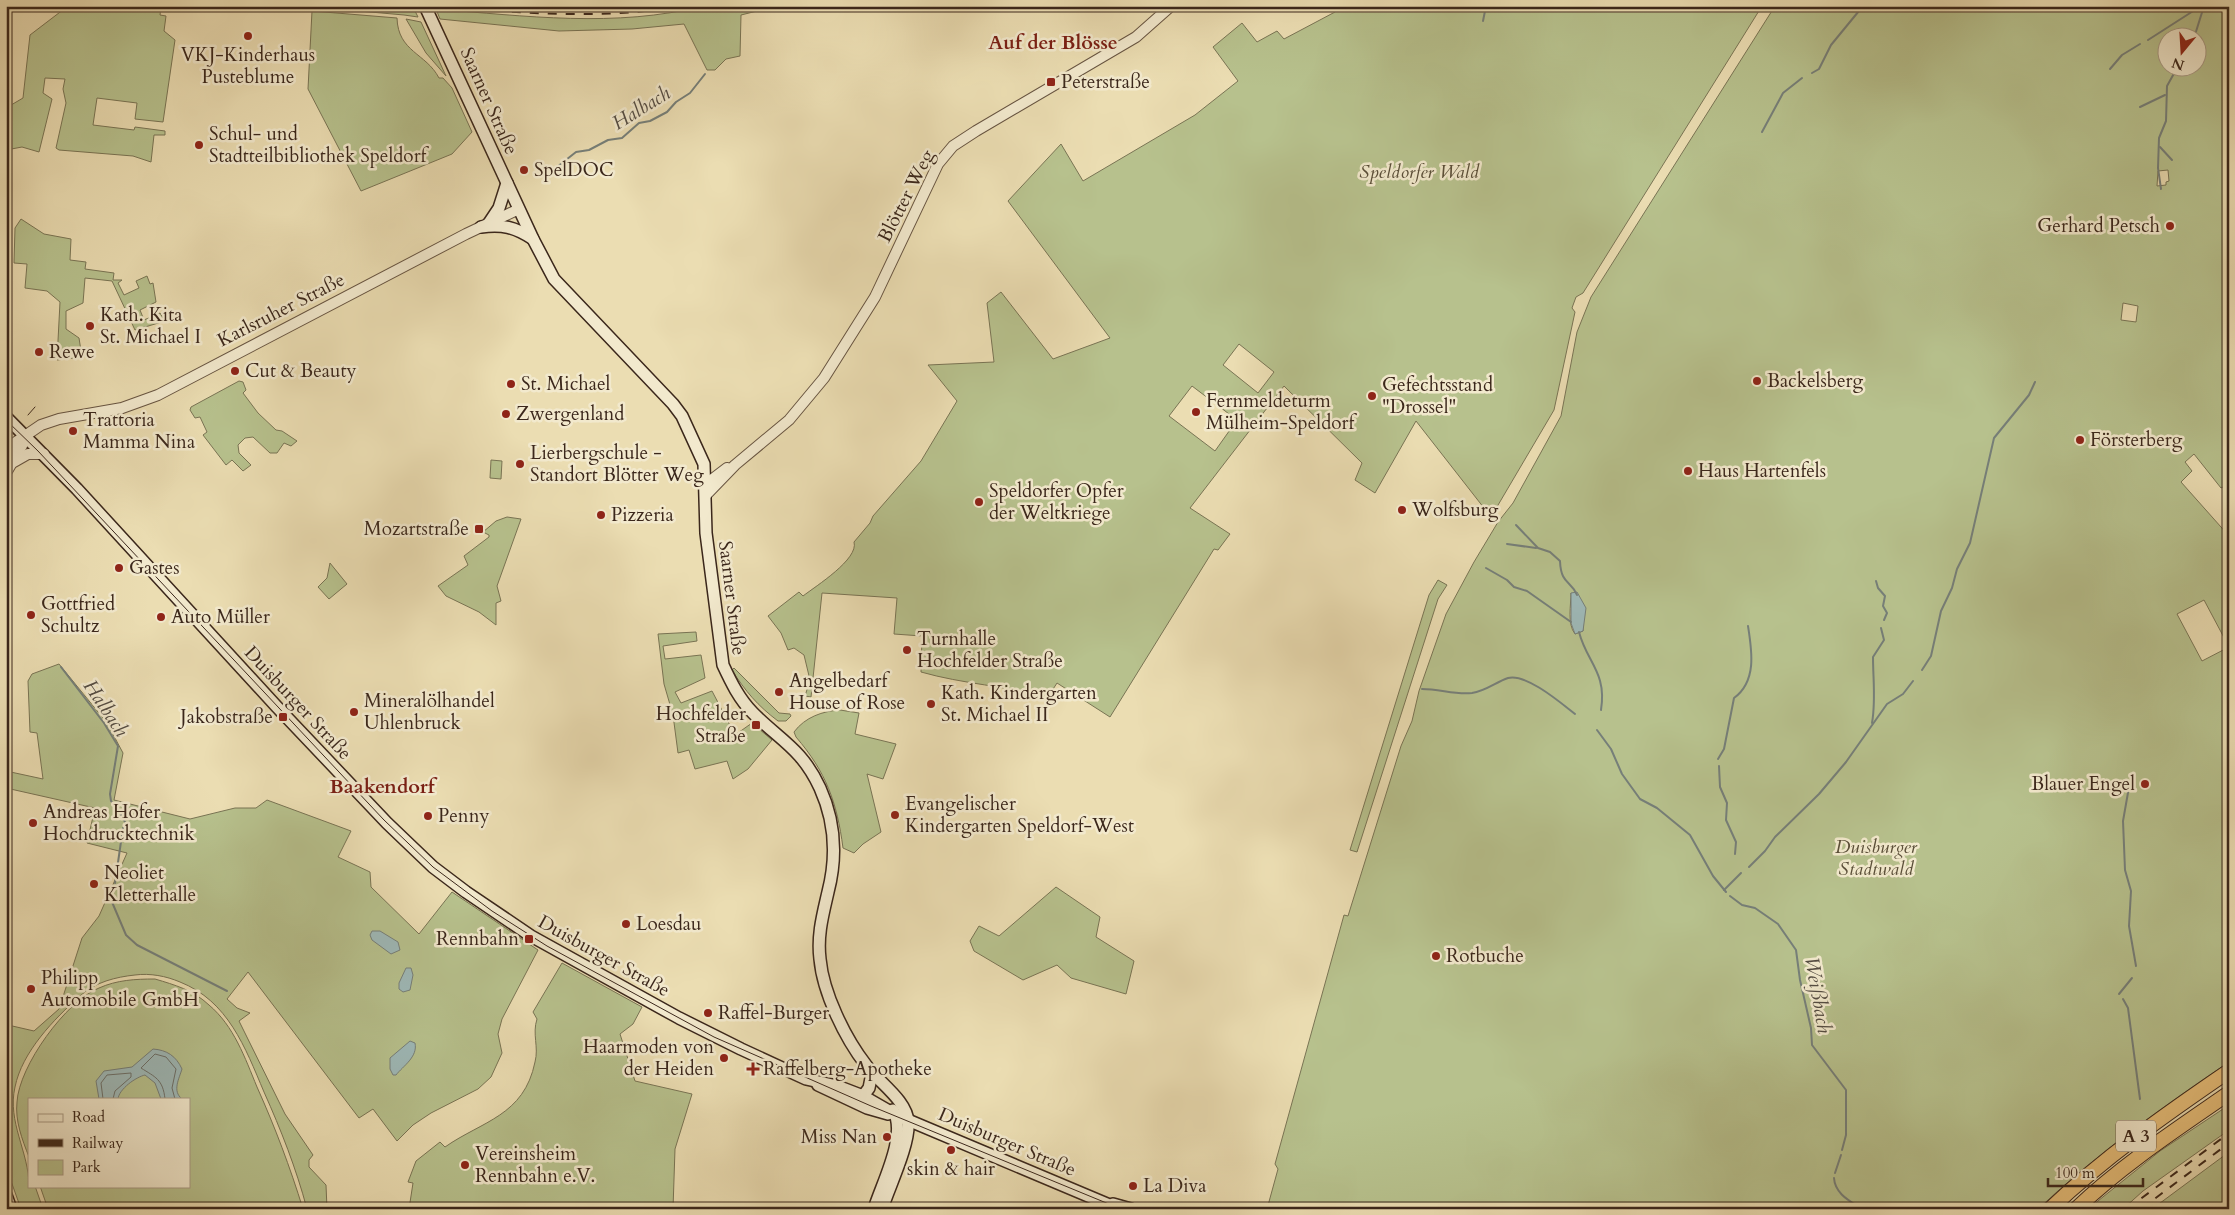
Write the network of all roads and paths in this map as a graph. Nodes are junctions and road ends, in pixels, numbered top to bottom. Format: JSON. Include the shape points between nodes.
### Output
{"nodes":[{"id":1,"x":426,"y":6,"type":"edge"},
{"id":2,"x":1171,"y":6,"type":"edge"},
{"id":3,"x":507,"y":183,"type":"junction"},
{"id":4,"x":519,"y":209,"type":"junction"},
{"id":5,"x":485,"y":225,"type":"junction"},
{"id":6,"x":533,"y":239,"type":"junction"},
{"id":7,"x":6,"y":417,"type":"edge"},
{"id":8,"x":27,"y":437,"type":"junction"},
{"id":9,"x":697,"y":449,"type":"junction"},
{"id":10,"x":44,"y":454,"type":"junction"},
{"id":11,"x":704,"y":464,"type":"junction"},
{"id":12,"x":735,"y":465,"type":"junction"},
{"id":13,"x":8,"y":466,"type":"edge"},
{"id":14,"x":723,"y":470,"type":"junction"},
{"id":15,"x":706,"y":489,"type":"junction"},
{"id":16,"x":706,"y":533,"type":"junction"},
{"id":17,"x":2229,"y":1071,"type":"edge"},
{"id":18,"x":869,"y":1073,"type":"junction"},
{"id":19,"x":812,"y":1081,"type":"junction"},
{"id":20,"x":2229,"y":1093,"type":"edge"},
{"id":21,"x":863,"y":1096,"type":"junction"},
{"id":22,"x":896,"y":1115,"type":"junction"},
{"id":23,"x":908,"y":1120,"type":"junction"},
{"id":24,"x":6,"y":1195,"type":"edge"},
{"id":25,"x":1104,"y":1201,"type":"junction"},
{"id":26,"x":11,"y":1209,"type":"edge"},
{"id":27,"x":874,"y":1209,"type":"edge"},
{"id":28,"x":882,"y":1209,"type":"edge"},
{"id":29,"x":1119,"y":1209,"type":"edge"},
{"id":30,"x":1131,"y":1209,"type":"edge"},
{"id":31,"x":2050,"y":1209,"type":"edge"},
{"id":32,"x":2076,"y":1209,"type":"edge"}],
"edges":[{"from":1,"to":3,"type":"main road","name":"Saarner Straße"},
{"from":2,"to":12,"type":"street","name":"Blötter Weg","via":[[1136,36],[953,146],[938,164],[875,297],[838,358],[789,420]]},
{"from":3,"to":4,"type":"main road","name":"Saarner Straße"},
{"from":3,"to":5,"type":"main road","via":[[499,208]]},
{"from":4,"to":5,"type":"street","name":"Karlsruher Straße"},
{"from":4,"to":6,"type":"main road","name":"Saarner Straße"},
{"from":5,"to":6,"type":"main road","via":[[512,227]]},
{"from":5,"to":8,"type":"street","name":"Karlsruher Straße","via":[[158,395],[122,408],[53,420]]},
{"from":6,"to":9,"type":"main road","name":"Saarner Straße","via":[[558,284],[673,404]]},
{"from":7,"to":8,"type":"main road","name":"Duisburger Straße"},
{"from":8,"to":10,"type":"main road","name":"Duisburger Straße"},
{"from":8,"to":13,"type":"street","name":"Karlsruher Straße","via":[[16,442]]},
{"from":9,"to":11,"type":"main road","name":"Saarner Straße"},
{"from":9,"to":16,"type":"main road","name":"Saarner Straße","via":[[701,519]]},
{"from":10,"to":13,"type":"street","via":[[28,454]]},
{"from":10,"to":19,"type":"main road","name":"Duisburger Straße","via":[[277,707],[387,823],[434,867],[479,901],[551,947],[708,1034]]},
{"from":11,"to":14,"type":"street"},
{"from":11,"to":15,"type":"main road","name":"Saarner Straße"},
{"from":12,"to":14,"type":"street","name":"Blötter Weg"},
{"from":12,"to":15,"type":"street","name":"Blötter Weg"},
{"from":14,"to":15,"type":"street","name":"Blötter Weg"},
{"from":15,"to":16,"type":"main road","name":"Saarner Straße"},
{"from":16,"to":18,"type":"main road","name":"Saarner Straße","via":[[722,665],[745,704],[798,752],[810,769],[828,809],[833,861],[820,923],[821,972],[839,1019]]},
{"from":17,"to":31,"type":"highway","number":"A 3","via":[[2134,1137]]},
{"from":18,"to":21,"type":"main road","via":[[869,1088]]},
{"from":18,"to":22,"type":"main road","name":"Saarner Straße"},
{"from":18,"to":23,"type":"main road","name":"Saarner Straße","via":[[899,1103]]},
{"from":19,"to":21,"type":"main road","name":"Duisburger Straße"},
{"from":19,"to":22,"type":"main road","name":"Duisburger Straße","via":[[867,1108]]},
{"from":20,"to":32,"type":"highway","number":"A 3","via":[[2152,1148]]},
{"from":21,"to":22,"type":"main road","name":"Duisburger Straße"},
{"from":22,"to":23,"type":"main road","name":"Duisburger Straße"},
{"from":22,"to":27,"type":"main road","via":[[897,1140]]},
{"from":23,"to":25,"type":"main road","name":"Duisburger Straße"},
{"from":23,"to":28,"type":"main road","via":[[906,1138]]},
{"from":24,"to":26,"type":"main road"},
{"from":25,"to":29,"type":"main road","name":"Duisburger Straße"},
{"from":25,"to":30,"type":"main road","name":"Duisburger Straße"}]}
